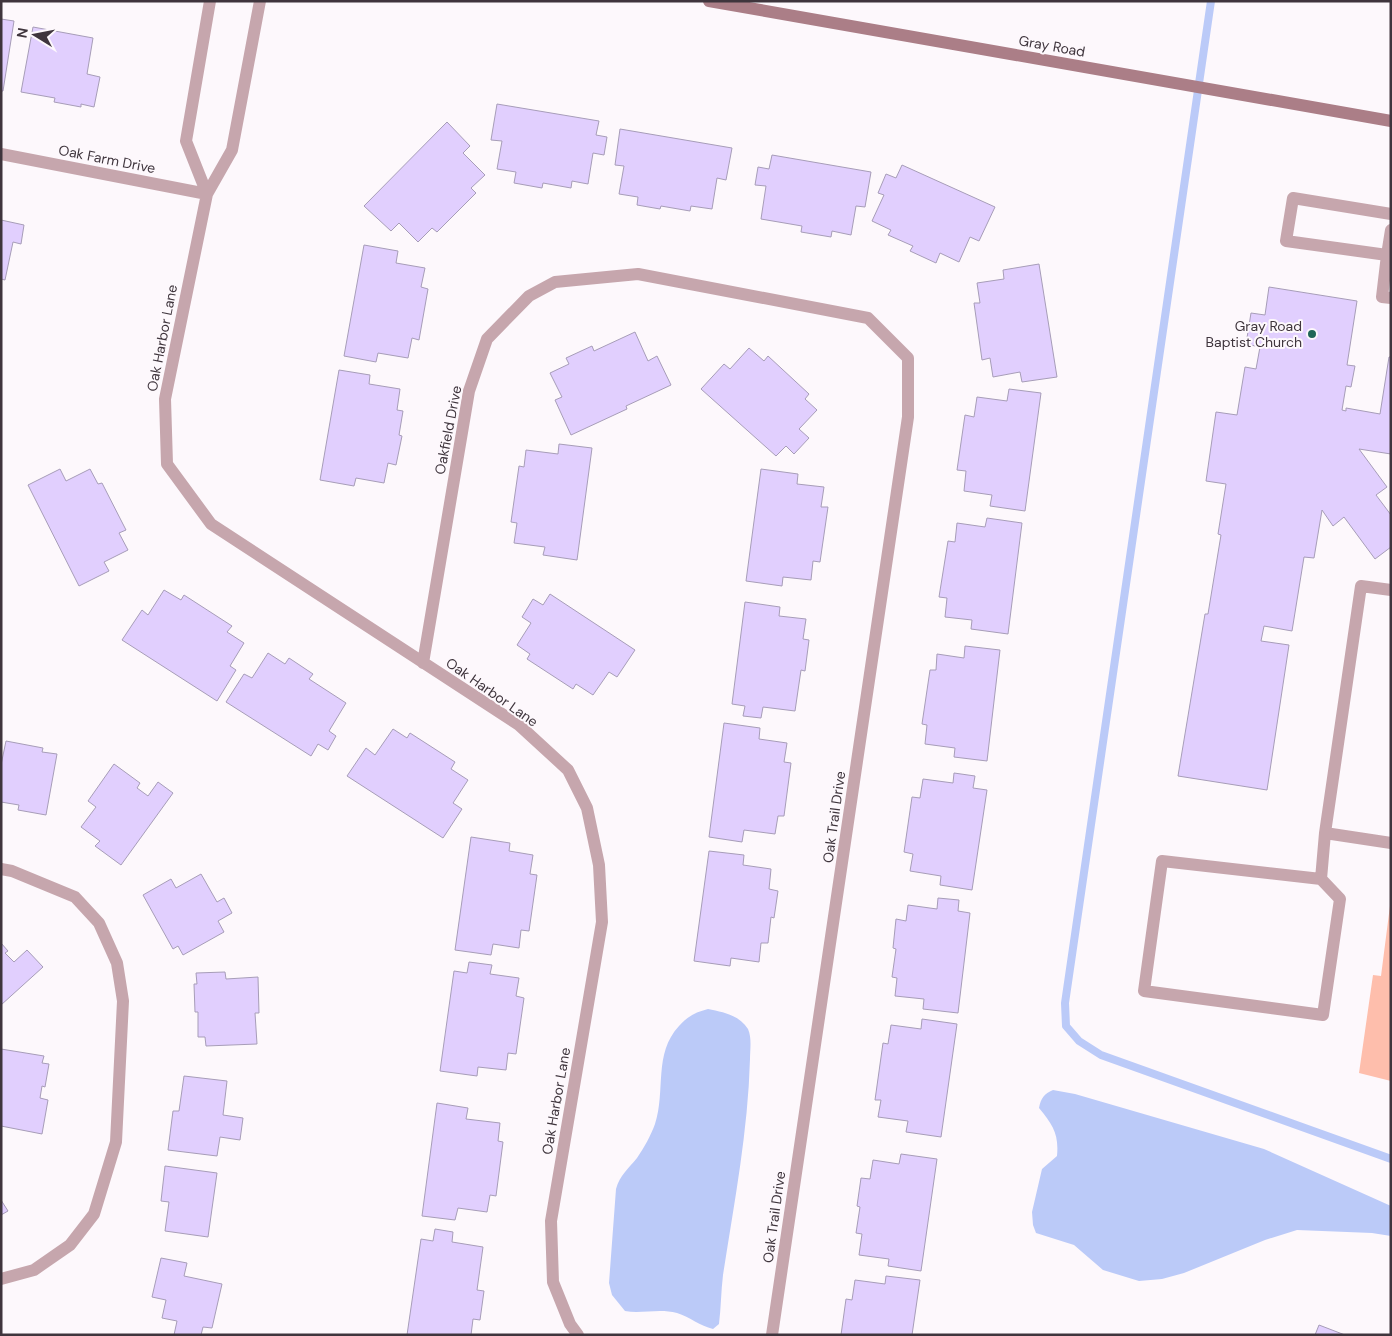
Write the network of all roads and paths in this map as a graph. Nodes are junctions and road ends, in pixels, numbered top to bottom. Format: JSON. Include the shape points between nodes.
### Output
{"nodes":[{"id":1,"x":210,"y":1,"type":"edge"},
{"id":2,"x":260,"y":1,"type":"edge"},
{"id":3,"x":709,"y":1,"type":"edge"},
{"id":4,"x":1391,"y":121,"type":"edge"},
{"id":5,"x":1,"y":154,"type":"edge"},
{"id":6,"x":207,"y":194,"type":"junction"},
{"id":7,"x":1391,"y":214,"type":"edge"},
{"id":8,"x":1391,"y":230,"type":"edge"},
{"id":9,"x":1386,"y":255,"type":"junction"},
{"id":10,"x":1391,"y":298,"type":"edge"},
{"id":11,"x":868,"y":318,"type":"joint"},
{"id":12,"x":1391,"y":590,"type":"edge"},
{"id":13,"x":423,"y":663,"type":"junction"},
{"id":14,"x":1325,"y":833,"type":"junction"},
{"id":15,"x":1391,"y":842,"type":"edge"},
{"id":16,"x":1,"y":869,"type":"edge"},
{"id":17,"x":1321,"y":878,"type":"junction"},
{"id":18,"x":1,"y":1279,"type":"edge"},
{"id":19,"x":578,"y":1335,"type":"edge"},
{"id":20,"x":772,"y":1335,"type":"edge"}],
"edges":[{"from":1,"to":6,"type":"street","via":[[186,141]]},
{"from":2,"to":6,"type":"street","name":"Oak Harbor Lane","via":[[232,150]]},
{"from":3,"to":4,"type":"street","name":"Gray Road"},
{"from":5,"to":6,"type":"street","name":"Oak Farm Drive"},
{"from":6,"to":13,"type":"street","name":"Oak Harbor Lane","via":[[165,399],[167,464],[211,524]]},
{"from":7,"to":9,"type":"street","via":[[1293,198],[1286,241]]},
{"from":8,"to":9,"type":"street"},
{"from":9,"to":10,"type":"street","via":[[1382,297]]},
{"from":11,"to":13,"type":"street","name":"Oakfield Drive","via":[[638,274],[555,282],[529,296],[487,339],[469,391]]},
{"from":11,"to":20,"type":"street","name":"Oak Trail Drive","via":[[908,358],[908,417]]},
{"from":12,"to":14,"type":"street","via":[[1362,586]]},
{"from":13,"to":19,"type":"street","name":"Oak Harbor Lane","via":[[519,725],[568,770],[587,808],[599,865],[602,922],[551,1222],[553,1282],[570,1324]]},
{"from":14,"to":15,"type":"street"},
{"from":14,"to":17,"type":"street"},
{"from":16,"to":18,"type":"street","via":[[75,897],[99,923],[117,963],[123,1001],[116,1142],[94,1214],[70,1245],[34,1270]]},
{"from":17,"to":17,"type":"street","via":[[1340,899],[1323,1015],[1144,991],[1162,861]]}]}
